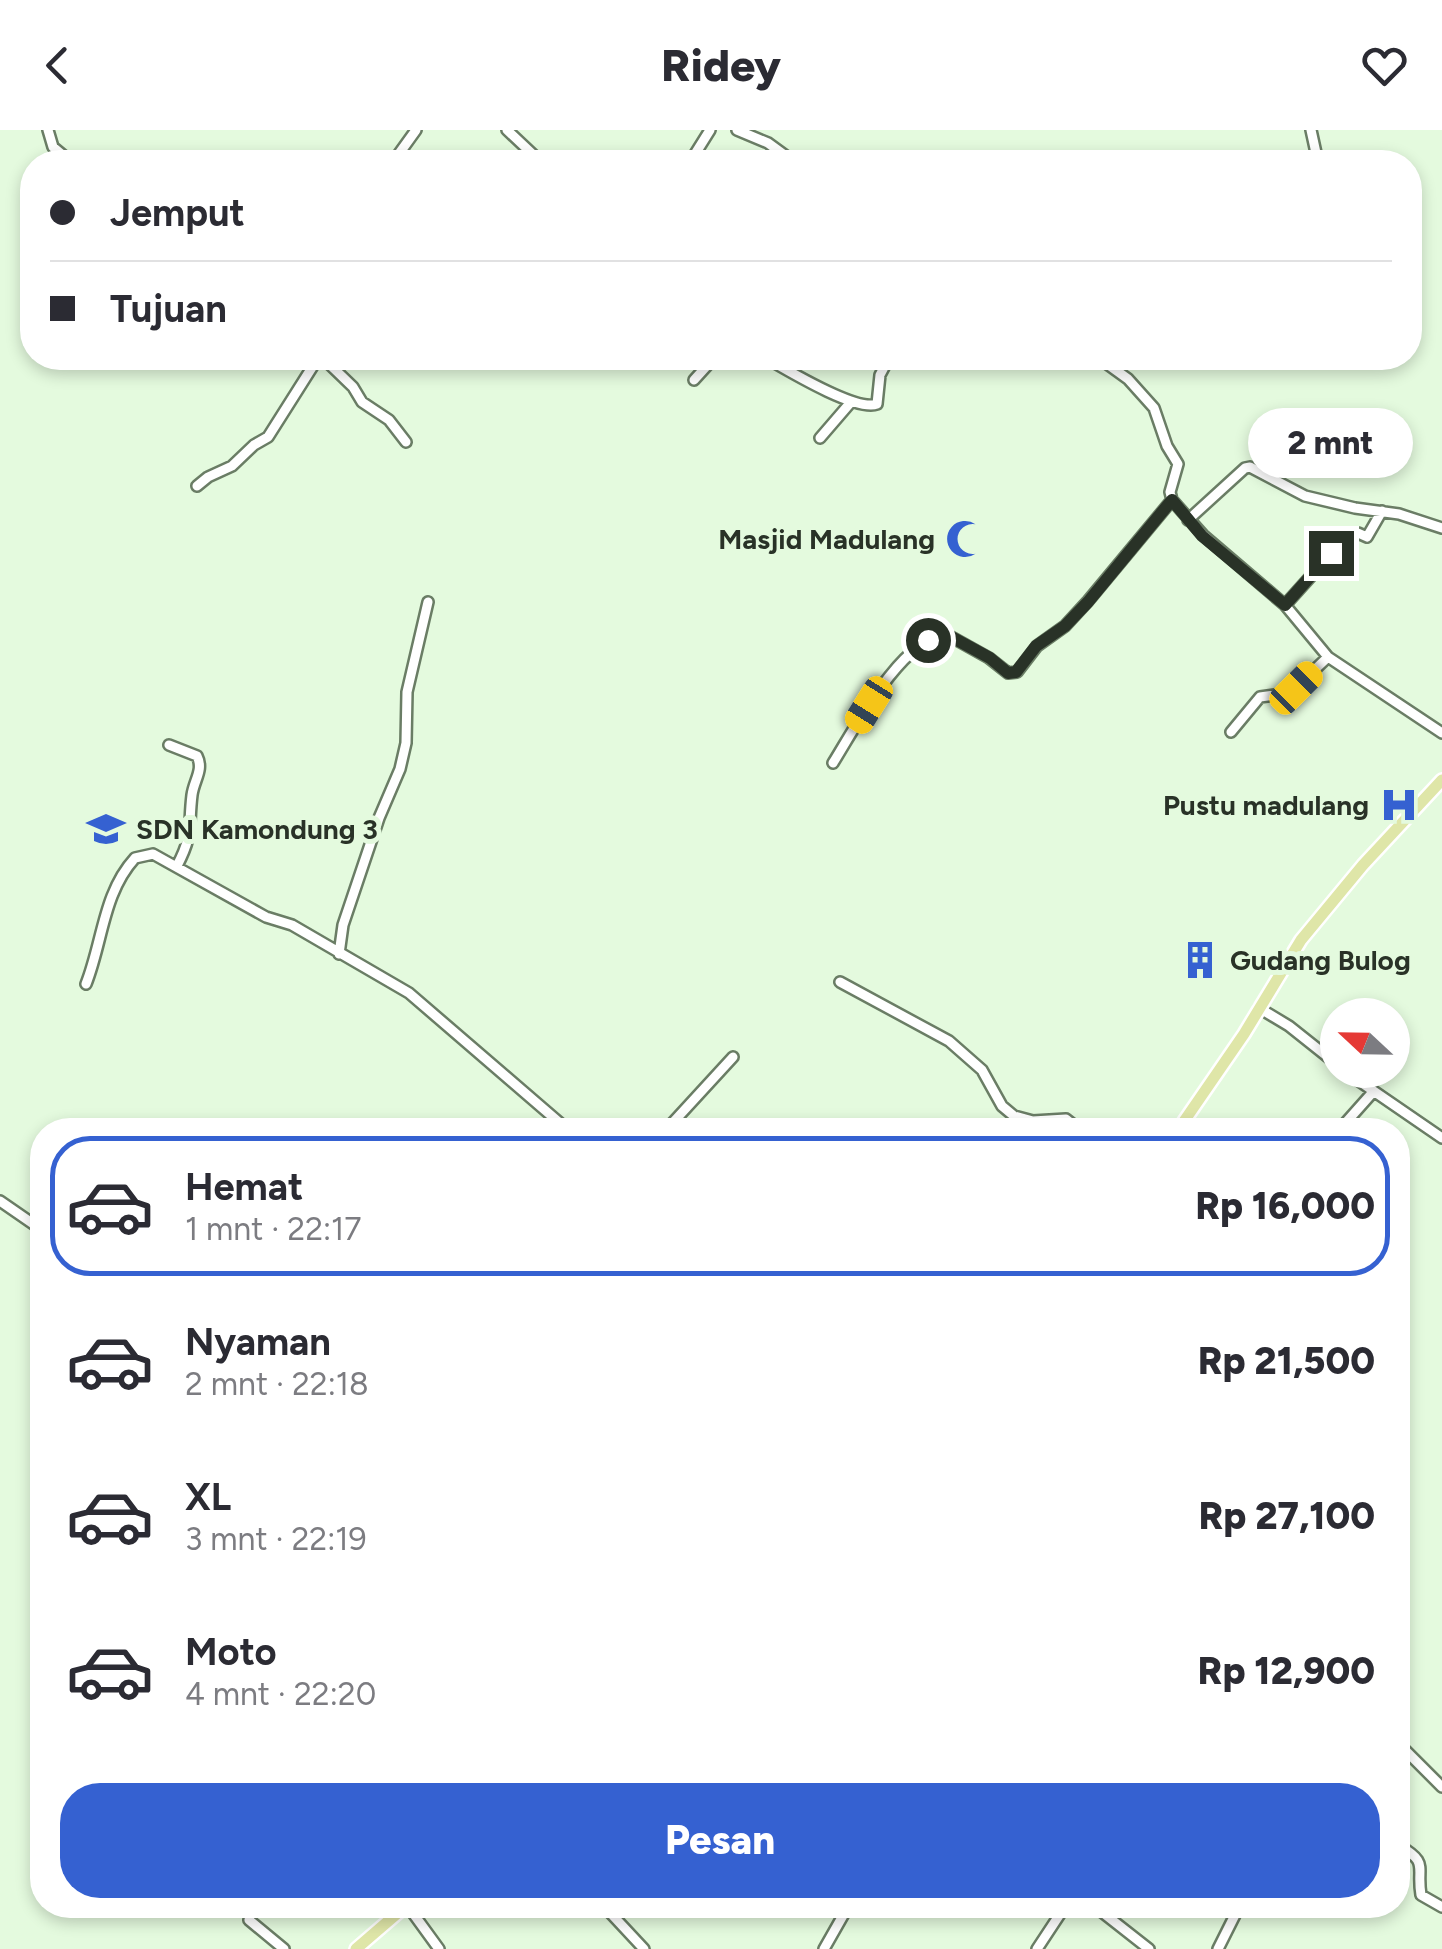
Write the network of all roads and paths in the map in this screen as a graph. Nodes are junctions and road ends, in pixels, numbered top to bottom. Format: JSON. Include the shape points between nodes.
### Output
{"nodes":[{"id":1,"x":507,"y":130,"type":"edge"},
{"id":2,"x":737,"y":130,"type":"edge"},
{"id":3,"x":756,"y":133,"type":"edge"},
{"id":4,"x":529,"y":150,"type":"edge"},
{"id":5,"x":778,"y":150,"type":"edge"},
{"id":6,"x":313,"y":370,"type":"edge"},
{"id":7,"x":334,"y":370,"type":"edge"},
{"id":8,"x":703,"y":370,"type":"edge"},
{"id":9,"x":789,"y":370,"type":"edge"},
{"id":10,"x":883,"y":370,"type":"edge"},
{"id":11,"x":1116,"y":370,"type":"edge"},
{"id":12,"x":694,"y":380,"type":"dead end"},
{"id":13,"x":850,"y":402,"type":"junction"},
{"id":14,"x":820,"y":438,"type":"dead end"},
{"id":15,"x":406,"y":442,"type":"dead end"},
{"id":16,"x":197,"y":486,"type":"dead end"},
{"id":17,"x":1172,"y":500,"type":"junction"},
{"id":18,"x":1382,"y":511,"type":"junction"},
{"id":19,"x":1188,"y":520,"type":"junction"},
{"id":20,"x":1442,"y":528,"type":"edge"},
{"id":21,"x":428,"y":602,"type":"dead end"},
{"id":22,"x":1285,"y":605,"type":"junction"},
{"id":23,"x":1328,"y":657,"type":"junction"},
{"id":24,"x":1231,"y":732,"type":"dead end"},
{"id":25,"x":1442,"y":733,"type":"edge"},
{"id":26,"x":169,"y":744,"type":"dead end"},
{"id":27,"x":833,"y":762,"type":"dead end"},
{"id":28,"x":1442,"y":780,"type":"edge"},
{"id":29,"x":177,"y":866,"type":"junction"},
{"id":30,"x":339,"y":954,"type":"junction"},
{"id":31,"x":840,"y":982,"type":"dead end"},
{"id":32,"x":86,"y":984,"type":"dead end"},
{"id":33,"x":1259,"y":1008,"type":"junction"},
{"id":34,"x":1320,"y":1051,"type":"edge"},
{"id":35,"x":734,"y":1057,"type":"dead end"},
{"id":36,"x":1368,"y":1088,"type":"edge"},
{"id":37,"x":1373,"y":1092,"type":"junction"},
{"id":38,"x":554,"y":1118,"type":"edge"},
{"id":39,"x":677,"y":1118,"type":"edge"},
{"id":40,"x":1022,"y":1118,"type":"edge"},
{"id":41,"x":1186,"y":1118,"type":"edge"},
{"id":42,"x":1350,"y":1118,"type":"edge"},
{"id":43,"x":1442,"y":1138,"type":"edge"},
{"id":44,"x":0,"y":1201,"type":"edge"},
{"id":45,"x":30,"y":1222,"type":"edge"},
{"id":46,"x":1410,"y":1755,"type":"edge"},
{"id":47,"x":1442,"y":1787,"type":"edge"},
{"id":48,"x":1410,"y":1854,"type":"edge"},
{"id":49,"x":1442,"y":1907,"type":"edge"},
{"id":50,"x":249,"y":1918,"type":"edge"},
{"id":51,"x":392,"y":1918,"type":"edge"},
{"id":52,"x":416,"y":1918,"type":"edge"},
{"id":53,"x":614,"y":1918,"type":"edge"},
{"id":54,"x":842,"y":1918,"type":"edge"},
{"id":55,"x":1057,"y":1918,"type":"edge"},
{"id":56,"x":1110,"y":1918,"type":"edge"},
{"id":57,"x":1234,"y":1918,"type":"edge"},
{"id":58,"x":284,"y":1949,"type":"edge"},
{"id":59,"x":356,"y":1949,"type":"edge"},
{"id":60,"x":439,"y":1949,"type":"edge"},
{"id":61,"x":644,"y":1949,"type":"edge"},
{"id":62,"x":824,"y":1949,"type":"edge"},
{"id":63,"x":1036,"y":1949,"type":"edge"},
{"id":64,"x":1149,"y":1949,"type":"edge"},
{"id":65,"x":1218,"y":1949,"type":"edge"}],
"edges":[{"from":1,"to":4,"type":"street"},
{"from":2,"to":3,"type":"street"},
{"from":3,"to":5,"type":"street"},
{"from":6,"to":16,"type":"street","via":[[268,437]]},
{"from":7,"to":15,"type":"street"},
{"from":8,"to":12,"type":"street"},
{"from":9,"to":13,"type":"street"},
{"from":10,"to":13,"type":"street","via":[[877,404]]},
{"from":11,"to":17,"type":"street","via":[[1154,408],[1178,464]]},
{"from":13,"to":14,"type":"street"},
{"from":17,"to":19,"type":"street"},
{"from":17,"to":27,"type":"street","via":[[1088,602],[1036,646],[1020,670],[1008,673],[946,634],[924,641],[869,705]]},
{"from":18,"to":19,"type":"street","via":[[1306,496],[1250,467]]},
{"from":18,"to":20,"type":"street"},
{"from":18,"to":22,"type":"street","via":[[1367,537],[1348,534]]},
{"from":19,"to":22,"type":"street"},
{"from":21,"to":30,"type":"street","via":[[407,692],[400,770]]},
{"from":22,"to":23,"type":"street"},
{"from":23,"to":24,"type":"street","via":[[1290,693],[1260,697]]},
{"from":23,"to":25,"type":"street"},
{"from":26,"to":29,"type":"street","via":[[197,756],[201,767],[190,835]]},
{"from":28,"to":33,"type":"main road","via":[[1301,940]]},
{"from":29,"to":30,"type":"street"},
{"from":29,"to":32,"type":"street","via":[[144,854],[124,870]]},
{"from":30,"to":38,"type":"street","via":[[409,993]]},
{"from":31,"to":40,"type":"street","via":[[949,1041]]},
{"from":33,"to":34,"type":"street"},
{"from":33,"to":41,"type":"main road"},
{"from":35,"to":39,"type":"street"},
{"from":36,"to":37,"type":"street"},
{"from":37,"to":42,"type":"street"},
{"from":37,"to":43,"type":"street"},
{"from":44,"to":45,"type":"street"},
{"from":46,"to":47,"type":"street"},
{"from":48,"to":49,"type":"street","via":[[1423,1872],[1421,1895]]},
{"from":50,"to":58,"type":"street"},
{"from":51,"to":59,"type":"main road"},
{"from":52,"to":60,"type":"street"},
{"from":53,"to":61,"type":"street"},
{"from":54,"to":62,"type":"street"},
{"from":55,"to":63,"type":"street"},
{"from":56,"to":64,"type":"street"},
{"from":57,"to":65,"type":"street"}]}
